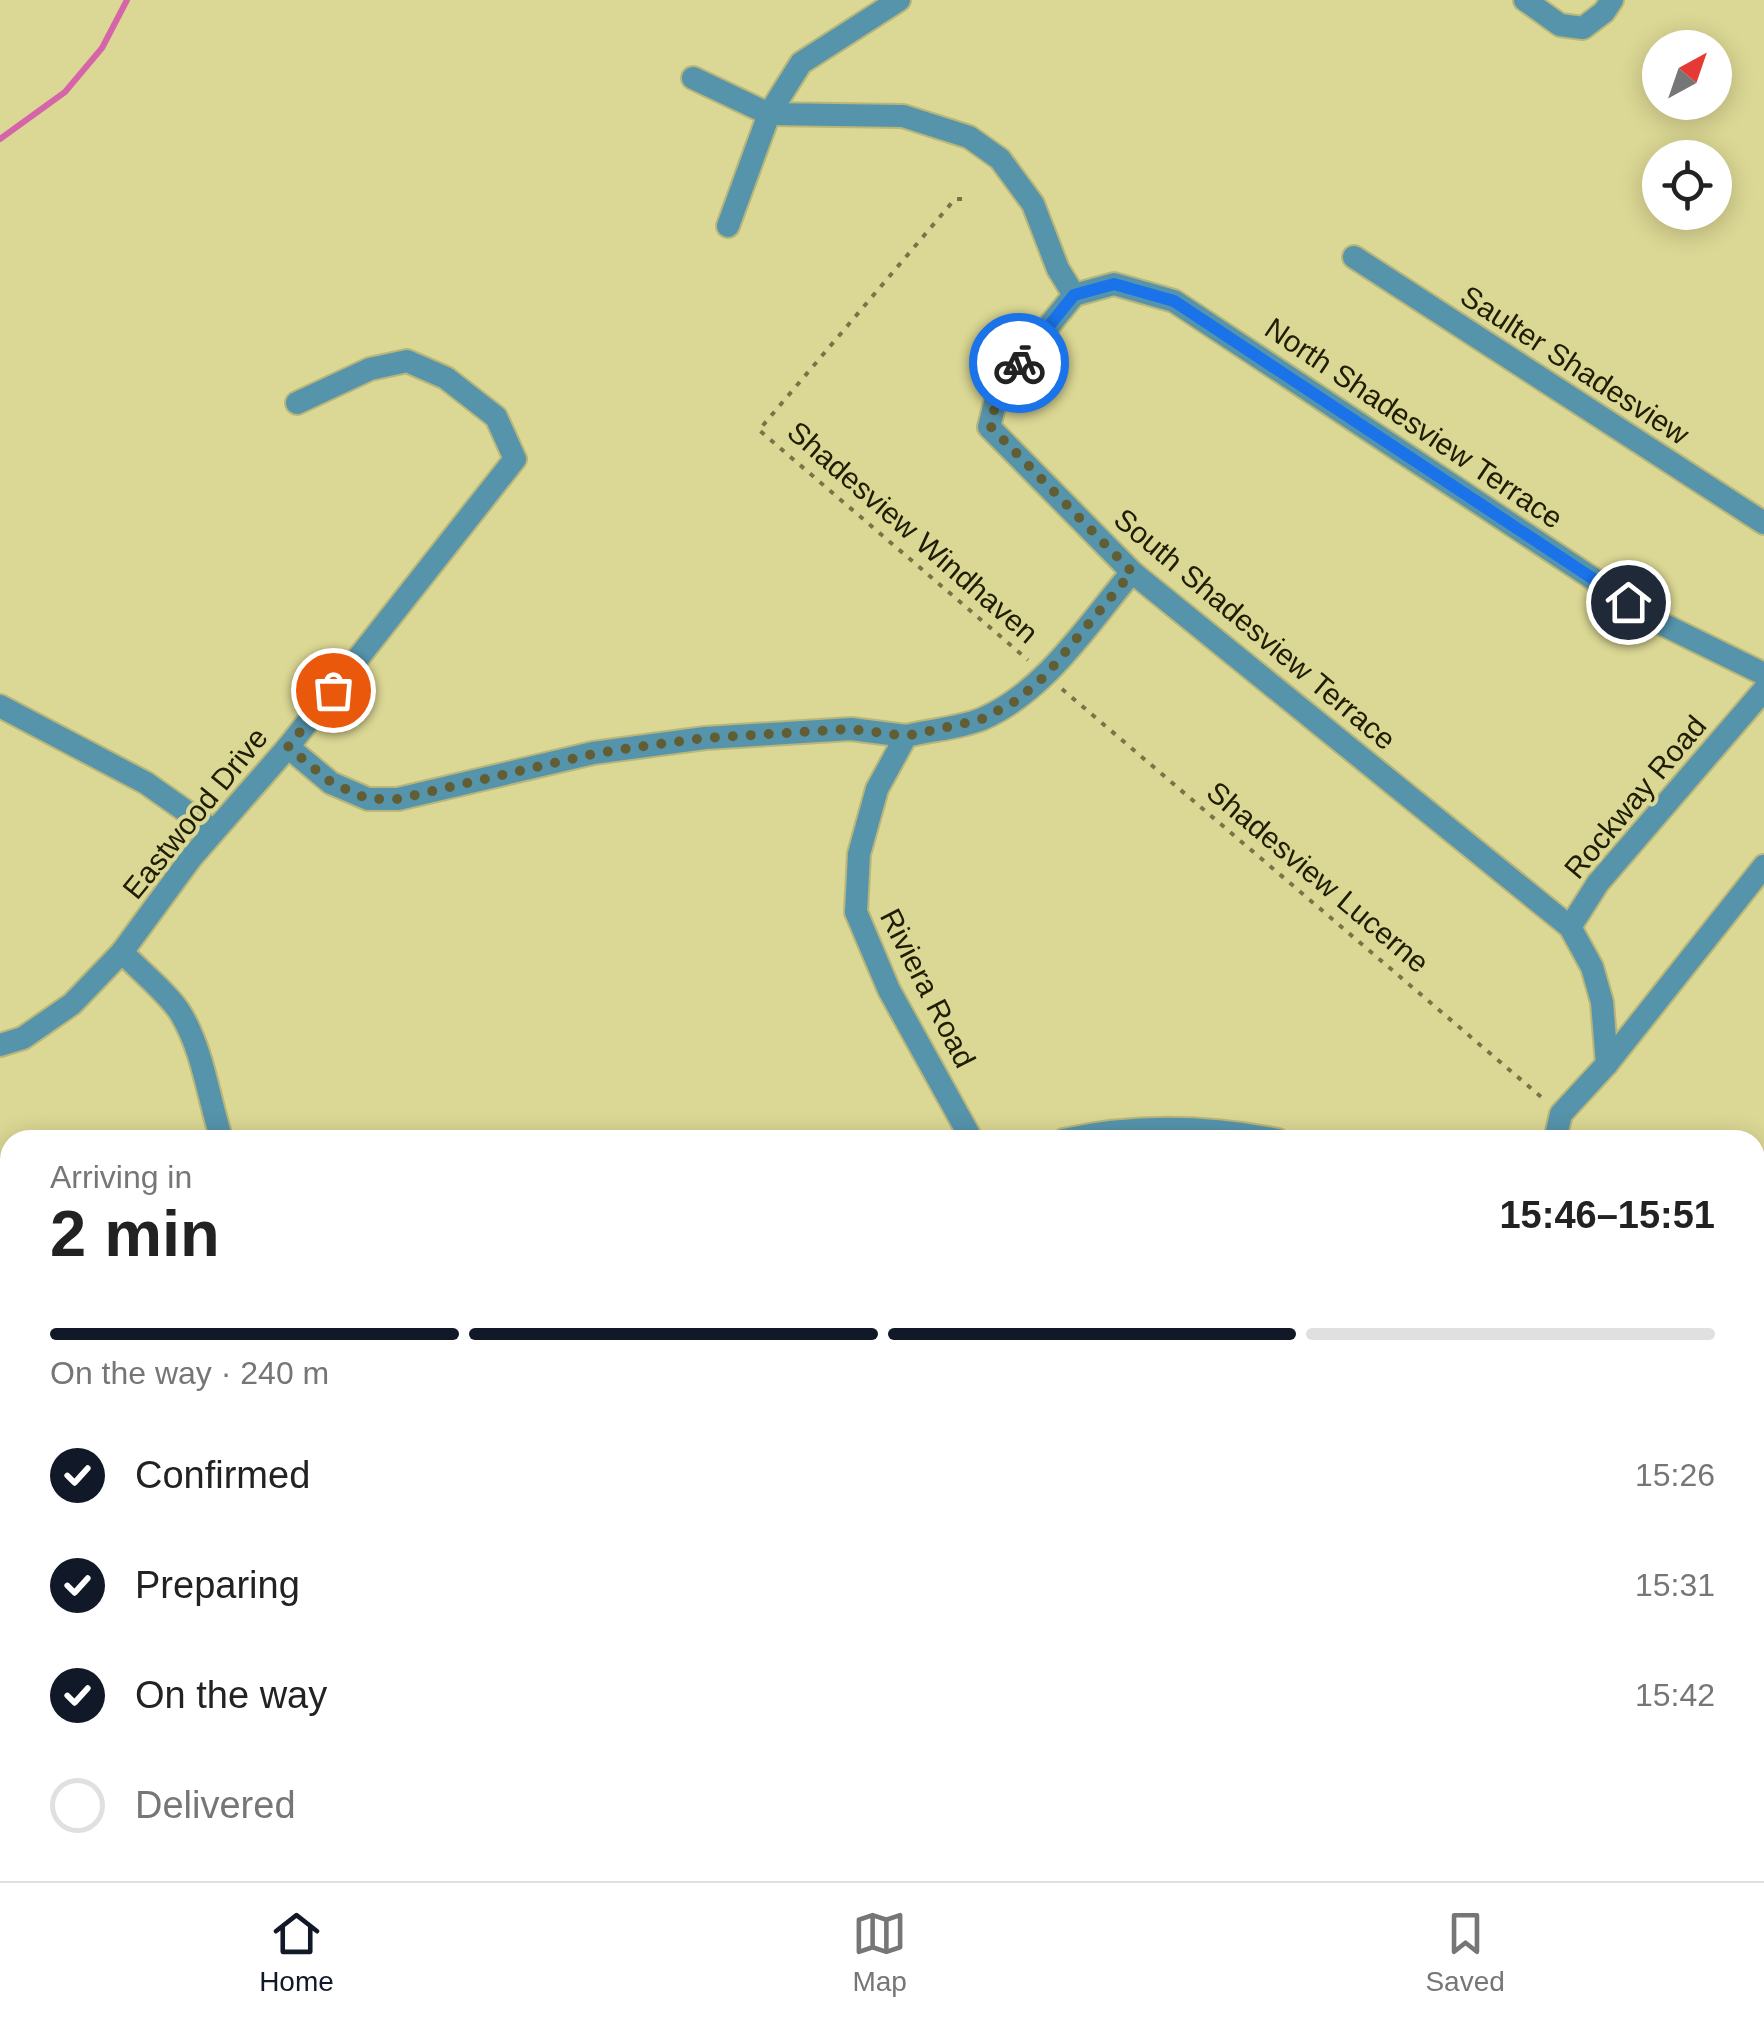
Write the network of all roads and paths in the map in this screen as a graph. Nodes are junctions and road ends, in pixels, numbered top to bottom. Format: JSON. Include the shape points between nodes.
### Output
{"nodes":[{"id":1,"x":900,"y":0,"type":"edge"},
{"id":2,"x":1525,"y":0,"type":"edge"},
{"id":3,"x":1612,"y":0,"type":"edge"},
{"id":4,"x":693,"y":78,"type":"dead end"},
{"id":5,"x":768,"y":114,"type":"junction"},
{"id":6,"x":962,"y":199,"type":"dead end"},
{"id":7,"x":728,"y":226,"type":"dead end"},
{"id":8,"x":1354,"y":256,"type":"dead end"},
{"id":9,"x":1074,"y":295,"type":"junction"},
{"id":10,"x":297,"y":403,"type":"dead end"},
{"id":11,"x":1764,"y":523,"type":"edge"},
{"id":12,"x":1132,"y":572,"type":"junction"},
{"id":13,"x":1764,"y":674,"type":"edge"},
{"id":14,"x":1046,"y":675,"type":"junction"},
{"id":15,"x":1764,"y":690,"type":"edge"},
{"id":16,"x":0,"y":706,"type":"edge"},
{"id":17,"x":906,"y":736,"type":"junction"},
{"id":18,"x":288,"y":747,"type":"junction"},
{"id":19,"x":214,"y":831,"type":"junction"},
{"id":20,"x":1764,"y":866,"type":"edge"},
{"id":21,"x":1570,"y":928,"type":"junction"},
{"id":22,"x":122,"y":952,"type":"junction"},
{"id":23,"x":0,"y":1044,"type":"edge"},
{"id":24,"x":1607,"y":1064,"type":"junction"},
{"id":25,"x":1561,"y":1114,"type":"junction"},
{"id":26,"x":219,"y":1130,"type":"edge"},
{"id":27,"x":966,"y":1130,"type":"edge"},
{"id":28,"x":1134,"y":1130,"type":"edge"},
{"id":29,"x":1212,"y":1130,"type":"edge"},
{"id":30,"x":1557,"y":1130,"type":"edge"}],
"edges":[{"from":1,"to":5,"type":"street","via":[[801,62]]},
{"from":2,"to":3,"type":"street","via":[[1560,25],[1584,28]]},
{"from":4,"to":5,"type":"street"},
{"from":5,"to":7,"type":"street"},
{"from":5,"to":9,"type":"street","via":[[903,116],[969,137],[1000,159],[1033,204]]},
{"from":6,"to":14,"type":"path","name":"Shadesview Windhaven","via":[[955,199],[759,430]]},
{"from":8,"to":11,"type":"street","name":"Saulter Shadesview"},
{"from":9,"to":12,"type":"street","name":"South Shadesview Terrace","via":[[1000,387],[990,426]]},
{"from":9,"to":13,"type":"street","name":"North Shadesview Terrace","via":[[1114,284],[1174,301],[1660,623]]},
{"from":10,"to":18,"type":"street","name":"Eastwood Drive","via":[[370,370],[407,362],[446,378],[496,417],[515,460]]},
{"from":12,"to":14,"type":"street"},
{"from":12,"to":21,"type":"street","name":"South Shadesview Terrace"},
{"from":14,"to":17,"type":"street","via":[[980,720]]},
{"from":14,"to":25,"type":"path","name":"Shadesview Lucerne"},
{"from":15,"to":21,"type":"street","name":"Rockway Road","via":[[1598,883]]},
{"from":16,"to":19,"type":"street","via":[[146,784]]},
{"from":17,"to":18,"type":"street","via":[[850,729],[705,738],[593,754],[398,799],[368,799],[332,783]]},
{"from":17,"to":27,"type":"street","name":"Riviera Road","via":[[877,789],[859,854],[856,912],[888,990]]},
{"from":18,"to":19,"type":"street","name":"Eastwood Drive"},
{"from":19,"to":22,"type":"street","name":"Eastwood Drive"},
{"from":20,"to":24,"type":"street"},
{"from":21,"to":24,"type":"street","name":"Rockway Road","via":[[1602,1002]]},
{"from":22,"to":23,"type":"street","name":"Eastwood Drive","via":[[72,1004],[23,1038]]},
{"from":22,"to":26,"type":"street","via":[[180,1012],[204,1066]]},
{"from":24,"to":25,"type":"street"},
{"from":25,"to":30,"type":"street"},
{"from":28,"to":29,"type":"street"}]}
